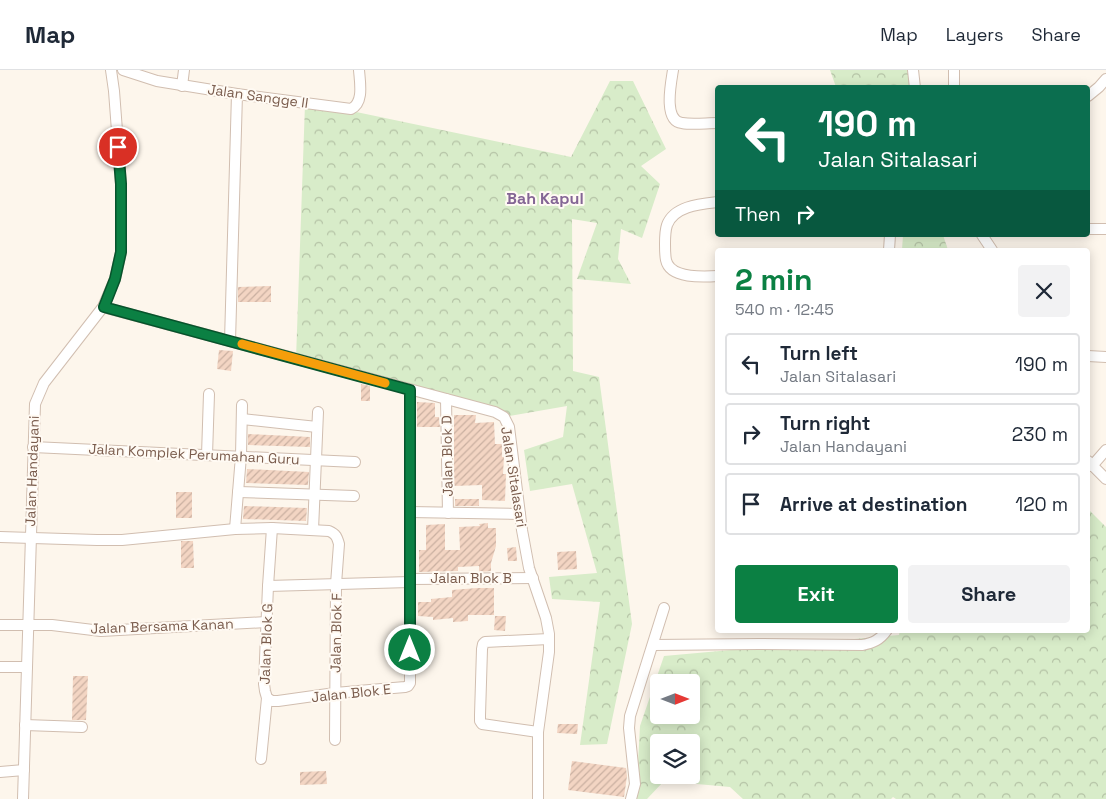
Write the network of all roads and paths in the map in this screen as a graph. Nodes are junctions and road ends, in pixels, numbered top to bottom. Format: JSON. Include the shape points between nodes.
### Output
{"nodes":[{"id":1,"x":111,"y":70,"type":"edge"},
{"id":2,"x":123,"y":70,"type":"edge"},
{"id":3,"x":184,"y":70,"type":"edge"},
{"id":4,"x":359,"y":70,"type":"edge"},
{"id":5,"x":673,"y":70,"type":"edge"},
{"id":6,"x":913,"y":70,"type":"edge"},
{"id":7,"x":954,"y":70,"type":"edge"},
{"id":8,"x":1106,"y":79,"type":"edge"},
{"id":9,"x":914,"y":85,"type":"edge"},
{"id":10,"x":954,"y":85,"type":"edge"},
{"id":11,"x":182,"y":86,"type":"junction"},
{"id":12,"x":237,"y":94,"type":"junction"},
{"id":13,"x":1090,"y":94,"type":"edge"},
{"id":14,"x":715,"y":123,"type":"edge"},
{"id":15,"x":715,"y":202,"type":"edge"},
{"id":16,"x":1090,"y":229,"type":"edge"},
{"id":17,"x":1106,"y":229,"type":"edge"},
{"id":18,"x":983,"y":237,"type":"edge"},
{"id":19,"x":991,"y":248,"type":"edge"},
{"id":20,"x":715,"y":276,"type":"edge"},
{"id":21,"x":104,"y":307,"type":"junction"},
{"id":22,"x":230,"y":341,"type":"junction"},
{"id":23,"x":1090,"y":356,"type":"edge"},
{"id":24,"x":1106,"y":357,"type":"edge"},
{"id":25,"x":410,"y":390,"type":"junction"},
{"id":26,"x":209,"y":394,"type":"dead end"},
{"id":27,"x":446,"y":399,"type":"junction"},
{"id":28,"x":242,"y":405,"type":"dead end"},
{"id":29,"x":318,"y":412,"type":"dead end"},
{"id":30,"x":242,"y":419,"type":"junction"},
{"id":31,"x":317,"y":427,"type":"junction"},
{"id":32,"x":33,"y":447,"type":"junction"},
{"id":33,"x":1106,"y":450,"type":"edge"},
{"id":34,"x":206,"y":455,"type":"junction"},
{"id":35,"x":241,"y":456,"type":"junction"},
{"id":36,"x":316,"y":460,"type":"junction"},
{"id":37,"x":355,"y":462,"type":"dead end"},
{"id":38,"x":1090,"y":463,"type":"edge"},
{"id":39,"x":1106,"y":479,"type":"edge"},
{"id":40,"x":238,"y":492,"type":"junction"},
{"id":41,"x":315,"y":495,"type":"junction"},
{"id":42,"x":354,"y":496,"type":"dead end"},
{"id":43,"x":410,"y":512,"type":"junction"},
{"id":44,"x":448,"y":513,"type":"junction"},
{"id":45,"x":520,"y":514,"type":"junction"},
{"id":46,"x":272,"y":528,"type":"junction"},
{"id":47,"x":235,"y":529,"type":"junction"},
{"id":48,"x":314,"y":530,"type":"junction"},
{"id":49,"x":329,"y":531,"type":"joint"},
{"id":50,"x":0,"y":536,"type":"edge"},
{"id":51,"x":30,"y":538,"type":"junction"},
{"id":52,"x":533,"y":578,"type":"junction"},
{"id":53,"x":410,"y":581,"type":"junction"},
{"id":54,"x":336,"y":584,"type":"junction"},
{"id":55,"x":268,"y":586,"type":"junction"},
{"id":56,"x":664,"y":608,"type":"dead end"},
{"id":57,"x":266,"y":622,"type":"junction"},
{"id":58,"x":0,"y":625,"type":"edge"},
{"id":59,"x":28,"y":625,"type":"junction"},
{"id":60,"x":884,"y":633,"type":"edge"},
{"id":61,"x":549,"y":639,"type":"junction"},
{"id":62,"x":653,"y":645,"type":"junction"},
{"id":63,"x":0,"y":667,"type":"edge"},
{"id":64,"x":27,"y":667,"type":"junction"},
{"id":65,"x":335,"y":693,"type":"junction"},
{"id":66,"x":267,"y":698,"type":"junction"},
{"id":67,"x":25,"y":725,"type":"junction"},
{"id":68,"x":82,"y":727,"type":"dead end"},
{"id":69,"x":538,"y":732,"type":"junction"},
{"id":70,"x":335,"y":740,"type":"dead end"},
{"id":71,"x":261,"y":759,"type":"dead end"},
{"id":72,"x":24,"y":770,"type":"junction"},
{"id":73,"x":0,"y":772,"type":"edge"},
{"id":74,"x":23,"y":799,"type":"edge"},
{"id":75,"x":538,"y":799,"type":"edge"},
{"id":76,"x":631,"y":799,"type":"edge"}],
"edges":[{"from":1,"to":21,"type":"street","name":"Jalan Handayani","via":[[121,184],[121,252]]},
{"from":2,"to":11,"type":"street","name":"Jalan Sangge II"},
{"from":3,"to":11,"type":"street"},
{"from":4,"to":12,"type":"street","name":"Jalan Sangge II","via":[[358,102],[350,109]]},
{"from":5,"to":14,"type":"street","via":[[670,113],[674,119],[680,123]]},
{"from":6,"to":9,"type":"street"},
{"from":7,"to":10,"type":"street"},
{"from":8,"to":13,"type":"street"},
{"from":11,"to":12,"type":"street","name":"Jalan Sangge II"},
{"from":12,"to":22,"type":"street"},
{"from":15,"to":20,"type":"street","via":[[687,207],[678,212],[667,226],[665,244],[666,262],[670,268],[690,276]]},
{"from":16,"to":17,"type":"street"},
{"from":18,"to":19,"type":"street"},
{"from":21,"to":22,"type":"street","name":"Jalan Sitalasari"},
{"from":21,"to":32,"type":"street","name":"Jalan Handayani","via":[[44,383],[34,404]]},
{"from":22,"to":25,"type":"street","name":"Jalan Sitalasari"},
{"from":23,"to":24,"type":"street"},
{"from":25,"to":27,"type":"street","name":"Jalan Sitalasari"},
{"from":25,"to":43,"type":"street","name":"Jalan Blok E"},
{"from":26,"to":34,"type":"street"},
{"from":27,"to":44,"type":"street","name":"Jalan Blok D"},
{"from":27,"to":45,"type":"street","name":"Jalan Sitalasari","via":[[504,417],[509,426]]},
{"from":28,"to":30,"type":"street"},
{"from":29,"to":31,"type":"street"},
{"from":30,"to":31,"type":"street"},
{"from":30,"to":35,"type":"street"},
{"from":31,"to":36,"type":"street"},
{"from":32,"to":34,"type":"street","name":"Jalan Komplek Perumahan Guru"},
{"from":32,"to":51,"type":"street","name":"Jalan Handayani"},
{"from":33,"to":38,"type":"street"},
{"from":34,"to":35,"type":"street","name":"Jalan Komplek Perumahan Guru"},
{"from":35,"to":36,"type":"street","name":"Jalan Komplek Perumahan Guru"},
{"from":35,"to":40,"type":"street"},
{"from":36,"to":37,"type":"street","name":"Jalan Komplek Perumahan Guru"},
{"from":36,"to":41,"type":"street"},
{"from":38,"to":39,"type":"street"},
{"from":40,"to":41,"type":"street"},
{"from":40,"to":47,"type":"street"},
{"from":41,"to":42,"type":"street"},
{"from":41,"to":48,"type":"street"},
{"from":43,"to":44,"type":"street"},
{"from":43,"to":53,"type":"street","name":"Jalan Blok E"},
{"from":44,"to":45,"type":"street"},
{"from":45,"to":52,"type":"street","name":"Jalan Sitalasari"},
{"from":46,"to":47,"type":"street","name":"Jalan Handayani"},
{"from":46,"to":48,"type":"street","name":"Jalan Handayani"},
{"from":46,"to":55,"type":"street","name":"Jalan Blok G"},
{"from":47,"to":51,"type":"street","name":"Jalan Handayani","via":[[122,540]]},
{"from":48,"to":49,"type":"street","name":"Jalan Handayani"},
{"from":49,"to":54,"type":"street","name":"Jalan Blok F","via":[[338,537],[339,544]]},
{"from":50,"to":51,"type":"street"},
{"from":51,"to":59,"type":"street","name":"Jalan Handayani"},
{"from":52,"to":53,"type":"street","name":"Jalan Blok B"},
{"from":52,"to":61,"type":"street","name":"Jalan Sitalasari"},
{"from":53,"to":54,"type":"street","name":"Jalan Blok B"},
{"from":53,"to":65,"type":"street","name":"Jalan Blok E","via":[[408,686]]},
{"from":54,"to":55,"type":"street","name":"Jalan Blok B"},
{"from":54,"to":65,"type":"street","name":"Jalan Blok F"},
{"from":55,"to":57,"type":"street","name":"Jalan Blok G"},
{"from":56,"to":62,"type":"street"},
{"from":57,"to":59,"type":"street","name":"Jalan Bersama Kanan","via":[[101,631]]},
{"from":57,"to":66,"type":"street","name":"Jalan Blok G","via":[[264,684]]},
{"from":58,"to":59,"type":"street","name":"Jalan Bersama Kanan"},
{"from":59,"to":64,"type":"street","name":"Jalan Handayani"},
{"from":60,"to":62,"type":"street","via":[[878,640],[862,645]]},
{"from":61,"to":69,"type":"street","name":"Jalan Sitalasari"},
{"from":61,"to":69,"type":"street","via":[[485,642],[482,649],[482,724]]},
{"from":62,"to":76,"type":"street","via":[[630,716],[636,784]]},
{"from":63,"to":64,"type":"street"},
{"from":64,"to":67,"type":"street","name":"Jalan Handayani"},
{"from":65,"to":66,"type":"street","name":"Jalan Blok E","via":[[278,701]]},
{"from":65,"to":70,"type":"street","name":"Jalan Blok F"},
{"from":66,"to":71,"type":"street","name":"Jalan Blok G"},
{"from":67,"to":68,"type":"street"},
{"from":67,"to":72,"type":"street","name":"Jalan Handayani"},
{"from":69,"to":75,"type":"street","name":"Jalan Sitalasari"},
{"from":72,"to":73,"type":"street"},
{"from":72,"to":74,"type":"street","name":"Jalan Handayani"}]}
